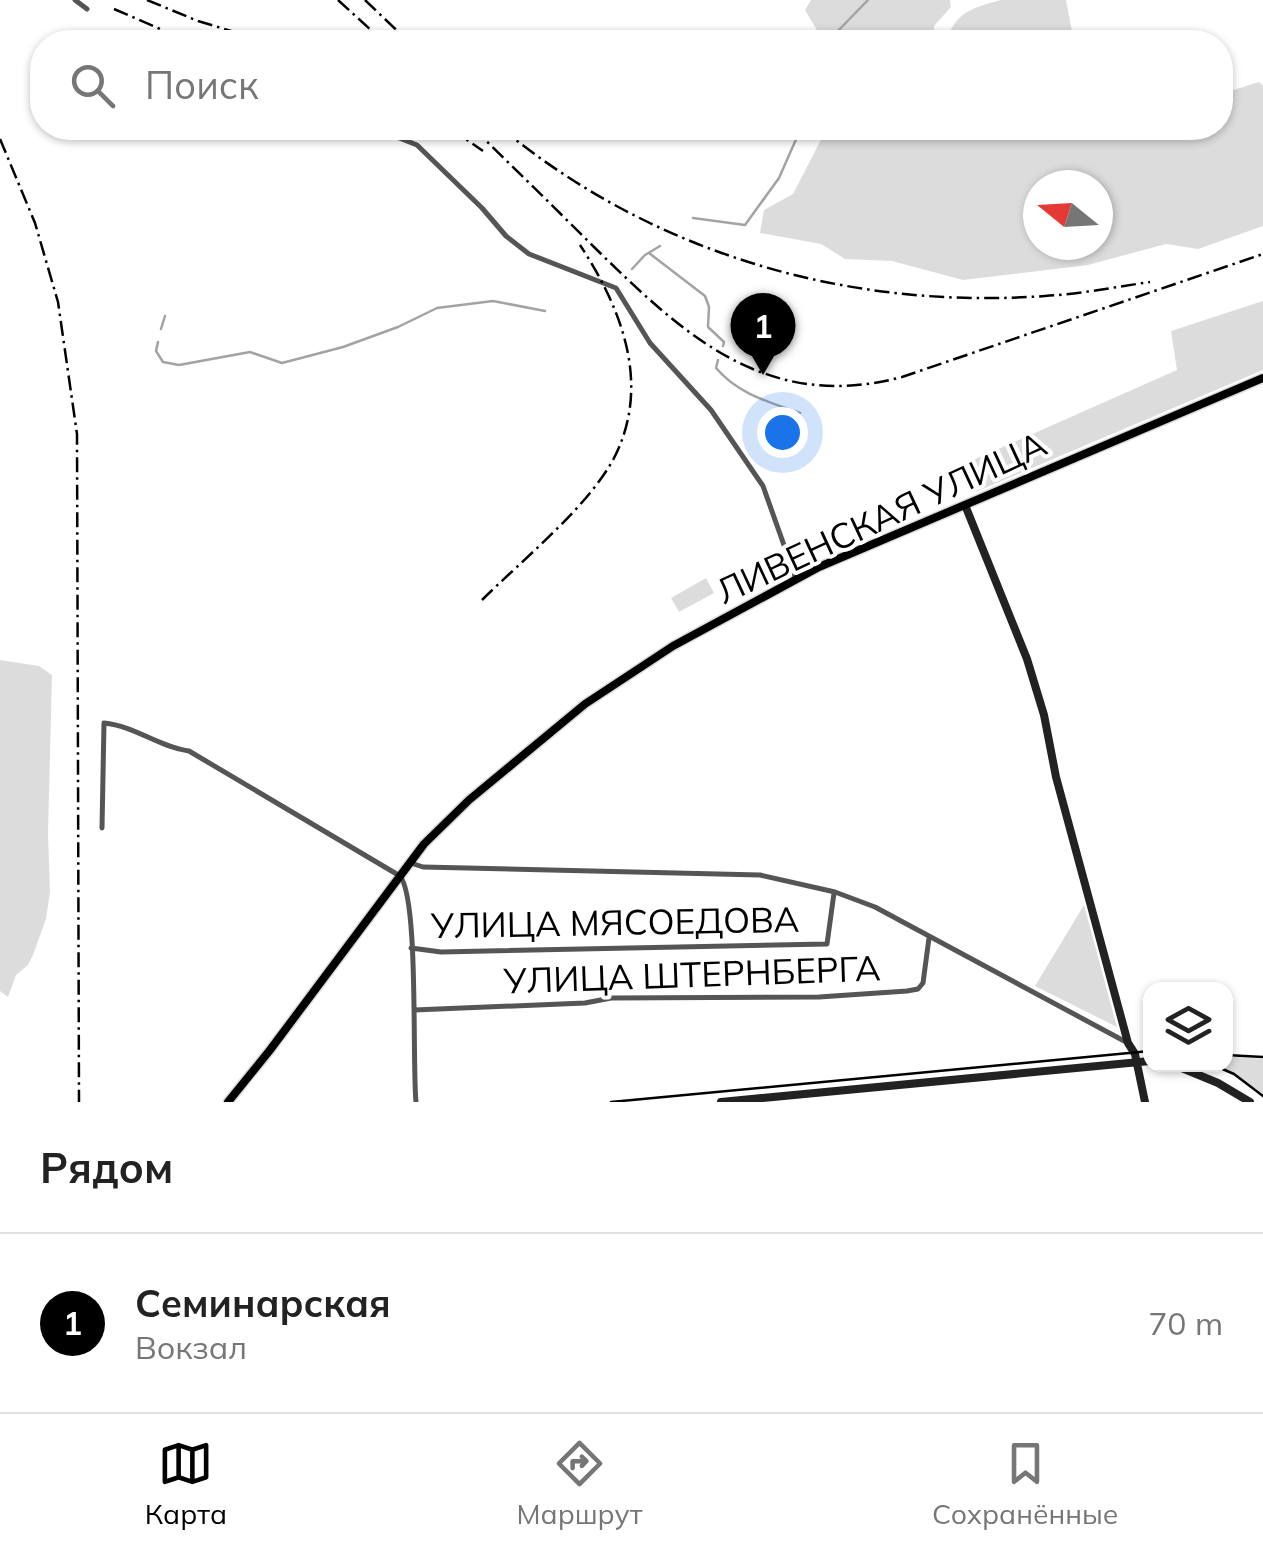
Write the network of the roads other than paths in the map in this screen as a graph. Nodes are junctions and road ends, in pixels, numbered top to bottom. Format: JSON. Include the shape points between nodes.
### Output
{"nodes":[{"id":1,"x":75,"y":0,"type":"edge"},
{"id":2,"x":87,"y":10,"type":"dead end"},
{"id":3,"x":407,"y":140,"type":"edge"},
{"id":4,"x":1263,"y":378,"type":"edge"},
{"id":5,"x":965,"y":505,"type":"junction"},
{"id":6,"x":796,"y":579,"type":"junction"},
{"id":7,"x":102,"y":828,"type":"dead end"},
{"id":8,"x":410,"y":862,"type":"junction"},
{"id":9,"x":400,"y":876,"type":"junction"},
{"id":10,"x":834,"y":892,"type":"junction"},
{"id":11,"x":929,"y":938,"type":"junction"},
{"id":12,"x":412,"y":948,"type":"junction"},
{"id":13,"x":414,"y":1010,"type":"junction"},
{"id":14,"x":1128,"y":1043,"type":"junction"},
{"id":15,"x":1135,"y":1061,"type":"junction"},
{"id":16,"x":1143,"y":1061,"type":"edge"},
{"id":17,"x":1191,"y":1072,"type":"edge"},
{"id":18,"x":228,"y":1102,"type":"edge"},
{"id":19,"x":416,"y":1102,"type":"edge"},
{"id":20,"x":721,"y":1102,"type":"edge"},
{"id":21,"x":1145,"y":1102,"type":"edge"},
{"id":22,"x":1250,"y":1102,"type":"edge"}],
"edges":[{"from":1,"to":2,"type":"street"},
{"from":3,"to":6,"type":"street","via":[[529,254],[616,288],[650,342],[711,410],[764,486]]},
{"from":4,"to":5,"type":"main road","name":"ЛИВЕНСКАЯ УЛИЦА"},
{"from":5,"to":6,"type":"main road","name":"ЛИВЕНСКАЯ УЛИЦА"},
{"from":5,"to":14,"type":"street","via":[[1044,714]]},
{"from":6,"to":8,"type":"main road","name":"ЛИВЕНСКАЯ УЛИЦА","via":[[584,704],[456,812]]},
{"from":7,"to":9,"type":"street","via":[[104,723],[123,725],[189,751]]},
{"from":8,"to":9,"type":"main road","name":"ЛИВЕНСКАЯ УЛИЦА"},
{"from":8,"to":10,"type":"street","via":[[760,875]]},
{"from":9,"to":12,"type":"street"},
{"from":9,"to":18,"type":"main road","name":"ЛИВЕНСКАЯ УЛИЦА"},
{"from":10,"to":11,"type":"street"},
{"from":10,"to":12,"type":"street","name":"УЛИЦА МЯСОЕДОВА","via":[[827,944]]},
{"from":11,"to":13,"type":"street","name":"УЛИЦА ШТЕРНБЕРГА","via":[[923,983],[906,991]]},
{"from":11,"to":14,"type":"street"},
{"from":12,"to":13,"type":"street"},
{"from":13,"to":19,"type":"street"},
{"from":14,"to":15,"type":"street"},
{"from":15,"to":16,"type":"street"},
{"from":15,"to":20,"type":"street"},
{"from":15,"to":21,"type":"street"},
{"from":17,"to":22,"type":"street"}]}
